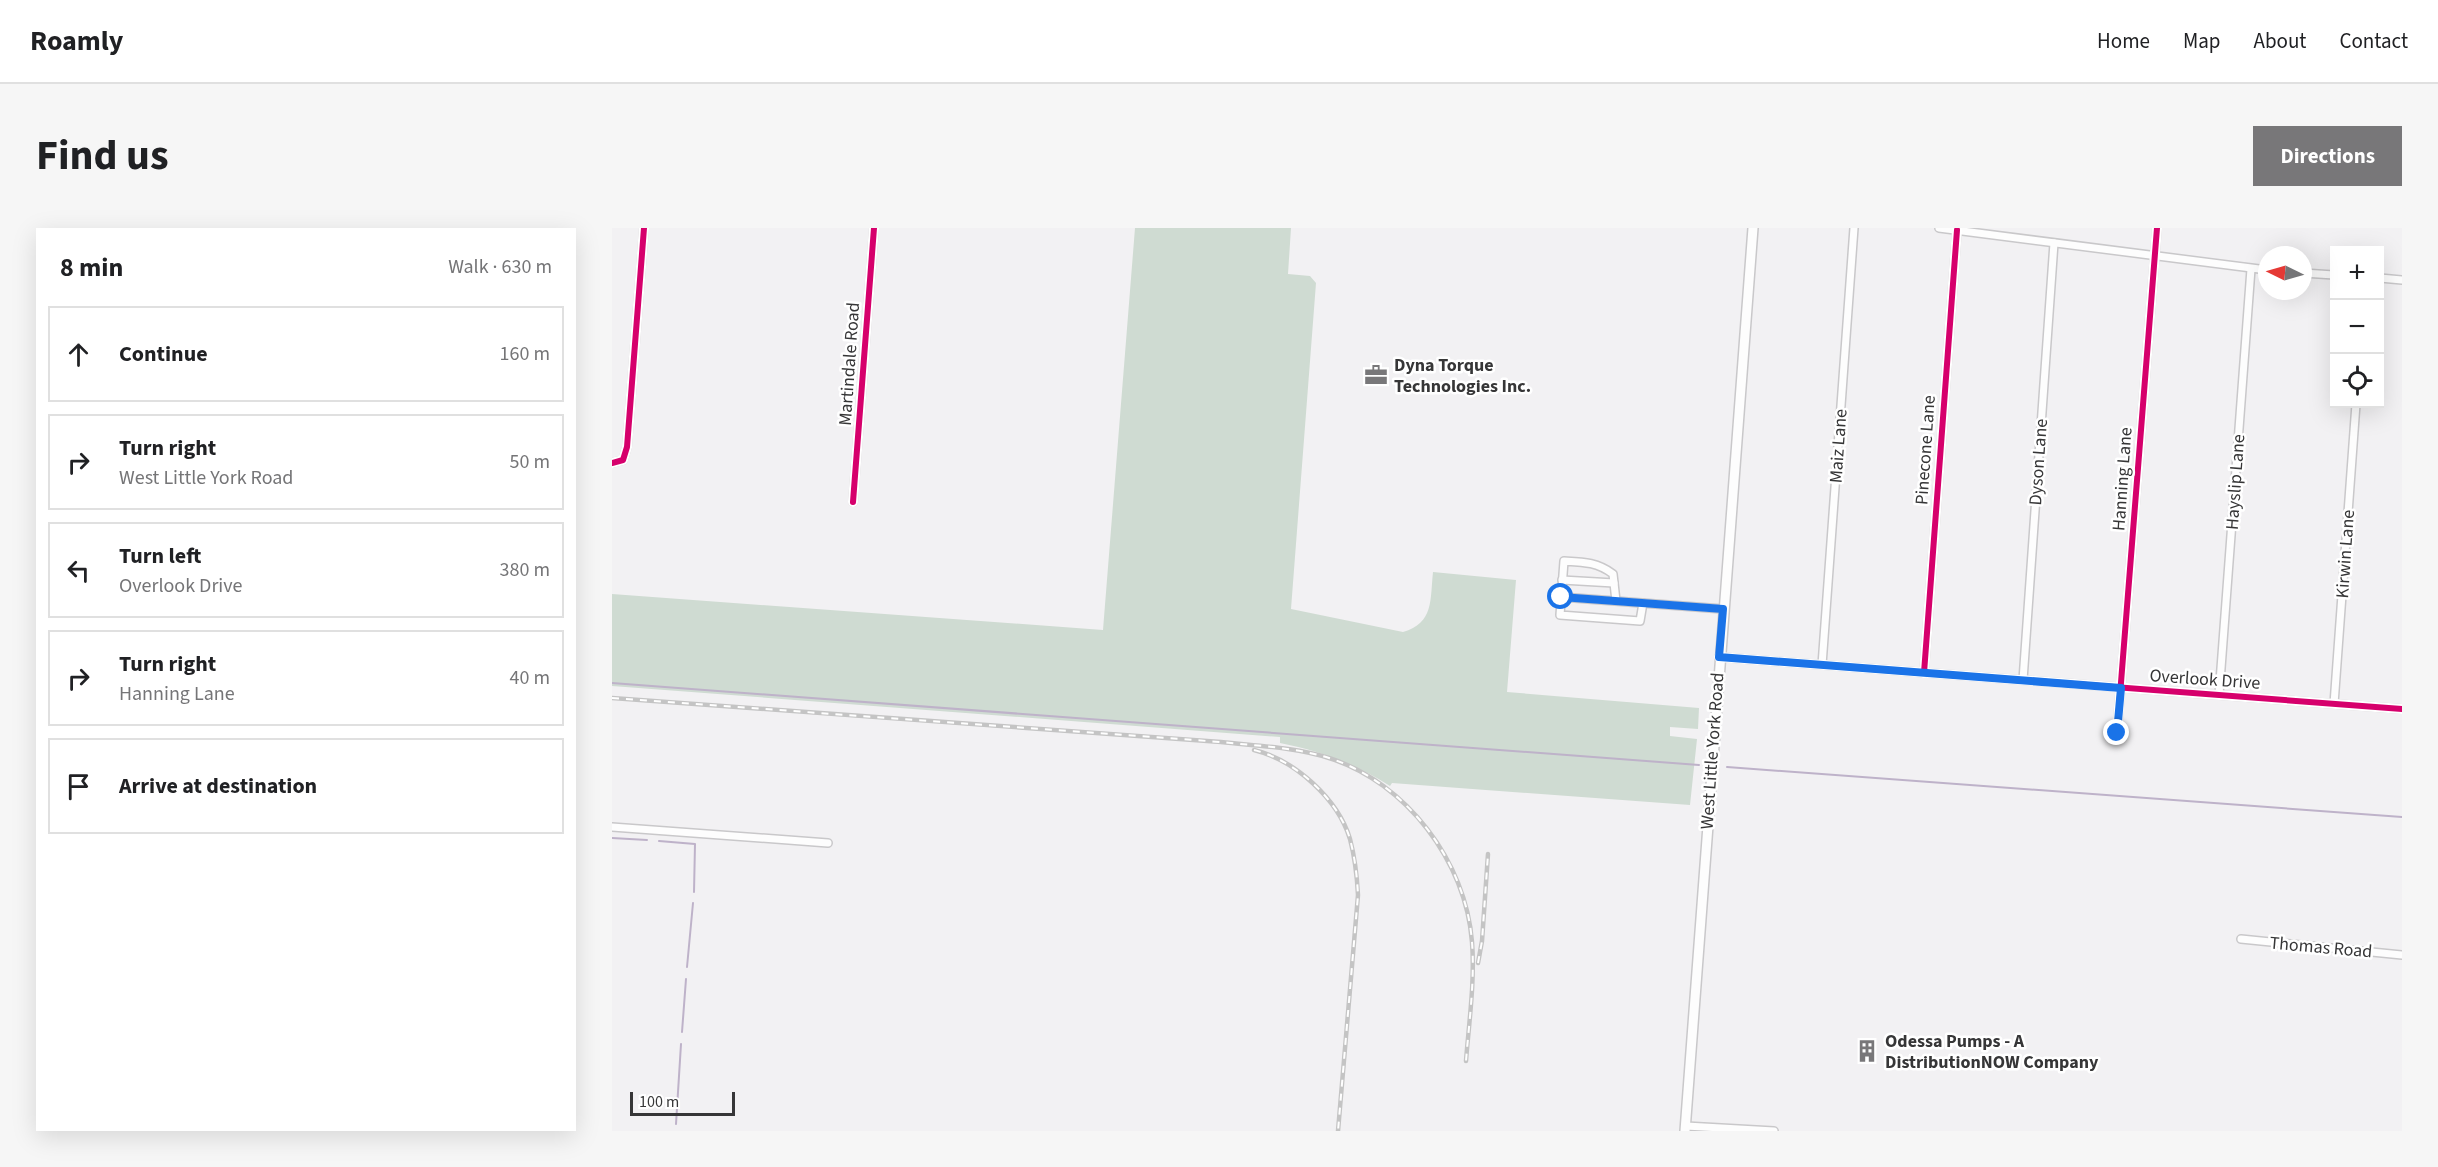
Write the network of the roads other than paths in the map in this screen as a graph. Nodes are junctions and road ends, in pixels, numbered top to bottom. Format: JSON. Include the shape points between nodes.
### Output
{"nodes":[{"id":1,"x":644,"y":228,"type":"edge"},
{"id":2,"x":874,"y":228,"type":"edge"},
{"id":3,"x":1753,"y":228,"type":"edge"},
{"id":4,"x":1854,"y":228,"type":"edge"},
{"id":5,"x":1939,"y":228,"type":"edge"},
{"id":6,"x":2157,"y":228,"type":"edge"},
{"id":7,"x":1957,"y":230,"type":"junction"},
{"id":8,"x":2054,"y":243,"type":"junction"},
{"id":9,"x":2154,"y":256,"type":"junction"},
{"id":10,"x":2251,"y":269,"type":"junction"},
{"id":11,"x":2258,"y":269,"type":"edge"},
{"id":12,"x":2312,"y":274,"type":"edge"},
{"id":13,"x":2330,"y":275,"type":"edge"},
{"id":14,"x":2384,"y":278,"type":"edge"},
{"id":15,"x":2402,"y":280,"type":"edge"},
{"id":16,"x":2356,"y":408,"type":"edge"},
{"id":17,"x":612,"y":463,"type":"edge"},
{"id":18,"x":853,"y":502,"type":"dead end"},
{"id":19,"x":1562,"y":580,"type":"junction"},
{"id":20,"x":1614,"y":583,"type":"junction"},
{"id":21,"x":1561,"y":597,"type":"junction"},
{"id":22,"x":1616,"y":601,"type":"junction"},
{"id":23,"x":1642,"y":603,"type":"junction"},
{"id":24,"x":1723,"y":609,"type":"junction"},
{"id":25,"x":1719,"y":657,"type":"junction"},
{"id":26,"x":1822,"y":665,"type":"junction"},
{"id":27,"x":1923,"y":673,"type":"junction"},
{"id":28,"x":2023,"y":680,"type":"junction"},
{"id":29,"x":2121,"y":688,"type":"junction"},
{"id":30,"x":2219,"y":695,"type":"junction"},
{"id":31,"x":2334,"y":704,"type":"junction"},
{"id":32,"x":2402,"y":709,"type":"edge"},
{"id":33,"x":2117,"y":733,"type":"dead end"},
{"id":34,"x":612,"y":827,"type":"edge"},
{"id":35,"x":828,"y":843,"type":"dead end"},
{"id":36,"x":2241,"y":939,"type":"dead end"},
{"id":37,"x":2402,"y":955,"type":"edge"},
{"id":38,"x":1685,"y":1128,"type":"edge"},
{"id":39,"x":1774,"y":1131,"type":"edge"}],
"edges":[{"from":1,"to":17,"type":"street","via":[[627,447],[623,460]]},
{"from":2,"to":18,"type":"street","name":"Martindale Road"},
{"from":3,"to":24,"type":"main road","name":"West Little York Road"},
{"from":4,"to":26,"type":"street","name":"Maiz Lane"},
{"from":5,"to":7,"type":"street"},
{"from":6,"to":9,"type":"street","name":"Hanning Lane"},
{"from":7,"to":8,"type":"street"},
{"from":7,"to":27,"type":"street","name":"Pinecone Lane"},
{"from":8,"to":9,"type":"street"},
{"from":8,"to":28,"type":"street","name":"Dyson Lane"},
{"from":9,"to":10,"type":"street"},
{"from":9,"to":29,"type":"street","name":"Hanning Lane"},
{"from":10,"to":11,"type":"street"},
{"from":10,"to":30,"type":"street","name":"Hayslip Lane"},
{"from":12,"to":13,"type":"street"},
{"from":14,"to":15,"type":"street"},
{"from":16,"to":31,"type":"street","name":"Kirwin Lane"},
{"from":19,"to":20,"type":"street"},
{"from":19,"to":20,"type":"street","via":[[1564,561],[1587,562],[1601,565],[1613,574]]},
{"from":19,"to":21,"type":"street"},
{"from":20,"to":22,"type":"street"},
{"from":21,"to":22,"type":"street"},
{"from":21,"to":23,"type":"street","via":[[1562,616],[1640,621]]},
{"from":22,"to":23,"type":"street"},
{"from":23,"to":24,"type":"street"},
{"from":24,"to":25,"type":"main road","name":"West Little York Road"},
{"from":25,"to":26,"type":"street","name":"Overlook Drive"},
{"from":25,"to":38,"type":"main road","name":"West Little York Road"},
{"from":26,"to":27,"type":"street","name":"Overlook Drive"},
{"from":27,"to":28,"type":"street","name":"Overlook Drive"},
{"from":28,"to":29,"type":"street","name":"Overlook Drive"},
{"from":29,"to":30,"type":"street","name":"Overlook Drive"},
{"from":29,"to":33,"type":"street","name":"Hanning Lane"},
{"from":30,"to":31,"type":"street","name":"Overlook Drive"},
{"from":31,"to":32,"type":"street","name":"Overlook Drive"},
{"from":34,"to":35,"type":"street"},
{"from":36,"to":37,"type":"street","name":"Thomas Road"},
{"from":38,"to":39,"type":"street"}]}
